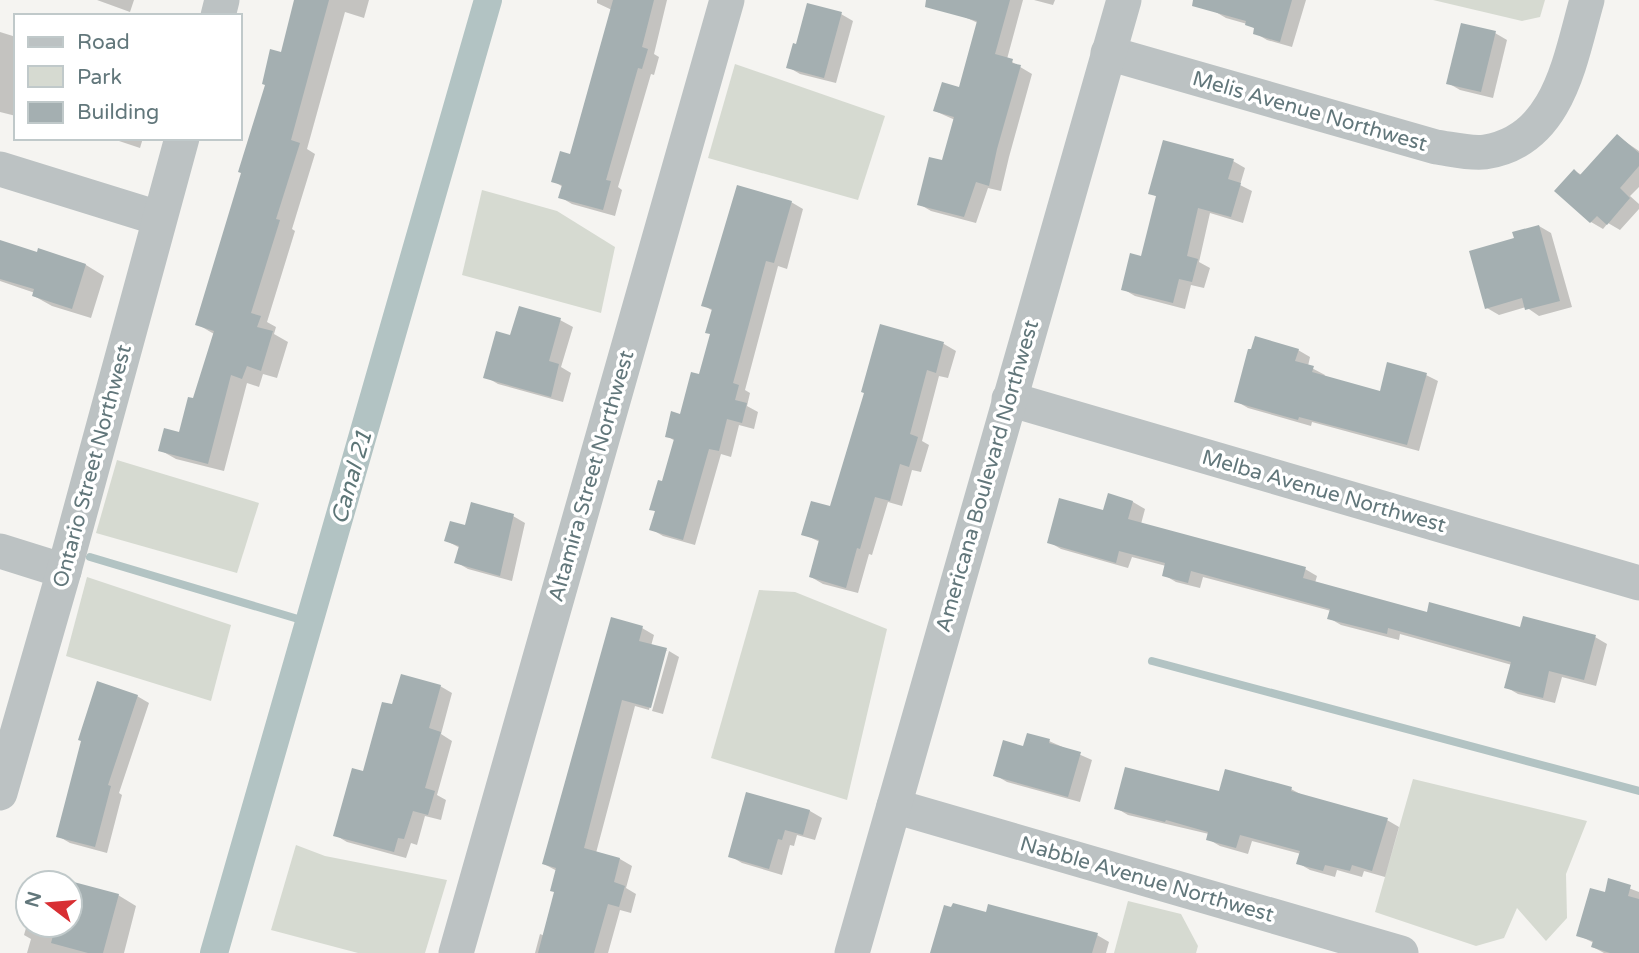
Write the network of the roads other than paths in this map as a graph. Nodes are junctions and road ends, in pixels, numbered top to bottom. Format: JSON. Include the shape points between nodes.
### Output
{"nodes":[{"id":1,"x":727,"y":0,"type":"edge"},
{"id":2,"x":1124,"y":0,"type":"edge"},
{"id":3,"x":1587,"y":0,"type":"edge"},
{"id":4,"x":1108,"y":53,"type":"junction"},
{"id":5,"x":181,"y":140,"type":"edge"},
{"id":6,"x":0,"y":169,"type":"edge"},
{"id":7,"x":159,"y":218,"type":"junction"},
{"id":8,"x":1009,"y":399,"type":"junction"},
{"id":9,"x":0,"y":551,"type":"edge"},
{"id":10,"x":64,"y":571,"type":"junction"},
{"id":11,"x":1639,"y":583,"type":"edge"},
{"id":12,"x":0,"y":793,"type":"edge"},
{"id":13,"x":894,"y":806,"type":"junction"},
{"id":14,"x":456,"y":953,"type":"edge"},
{"id":15,"x":852,"y":953,"type":"edge"},
{"id":16,"x":1401,"y":953,"type":"edge"}],
"edges":[{"from":1,"to":14,"type":"street","name":"Altamira Street Northwest"},
{"from":2,"to":4,"type":"street","name":"Americana Boulevard Northwest"},
{"from":3,"to":4,"type":"street","name":"Melis Avenue Northwest","via":[[1561,90],[1536,128],[1513,144],[1483,152],[1436,147]]},
{"from":4,"to":8,"type":"street","name":"Americana Boulevard Northwest"},
{"from":5,"to":7,"type":"street","name":"Ontario Street Northwest"},
{"from":6,"to":7,"type":"street"},
{"from":7,"to":10,"type":"street","name":"Ontario Street Northwest"},
{"from":8,"to":11,"type":"street","name":"Melba Avenue Northwest"},
{"from":8,"to":13,"type":"street","name":"Americana Boulevard Northwest"},
{"from":9,"to":10,"type":"street"},
{"from":10,"to":12,"type":"street","name":"Ontario Street Northwest"},
{"from":13,"to":15,"type":"street","name":"Americana Boulevard Northwest"},
{"from":13,"to":16,"type":"street","name":"Nabble Avenue Northwest"}]}
